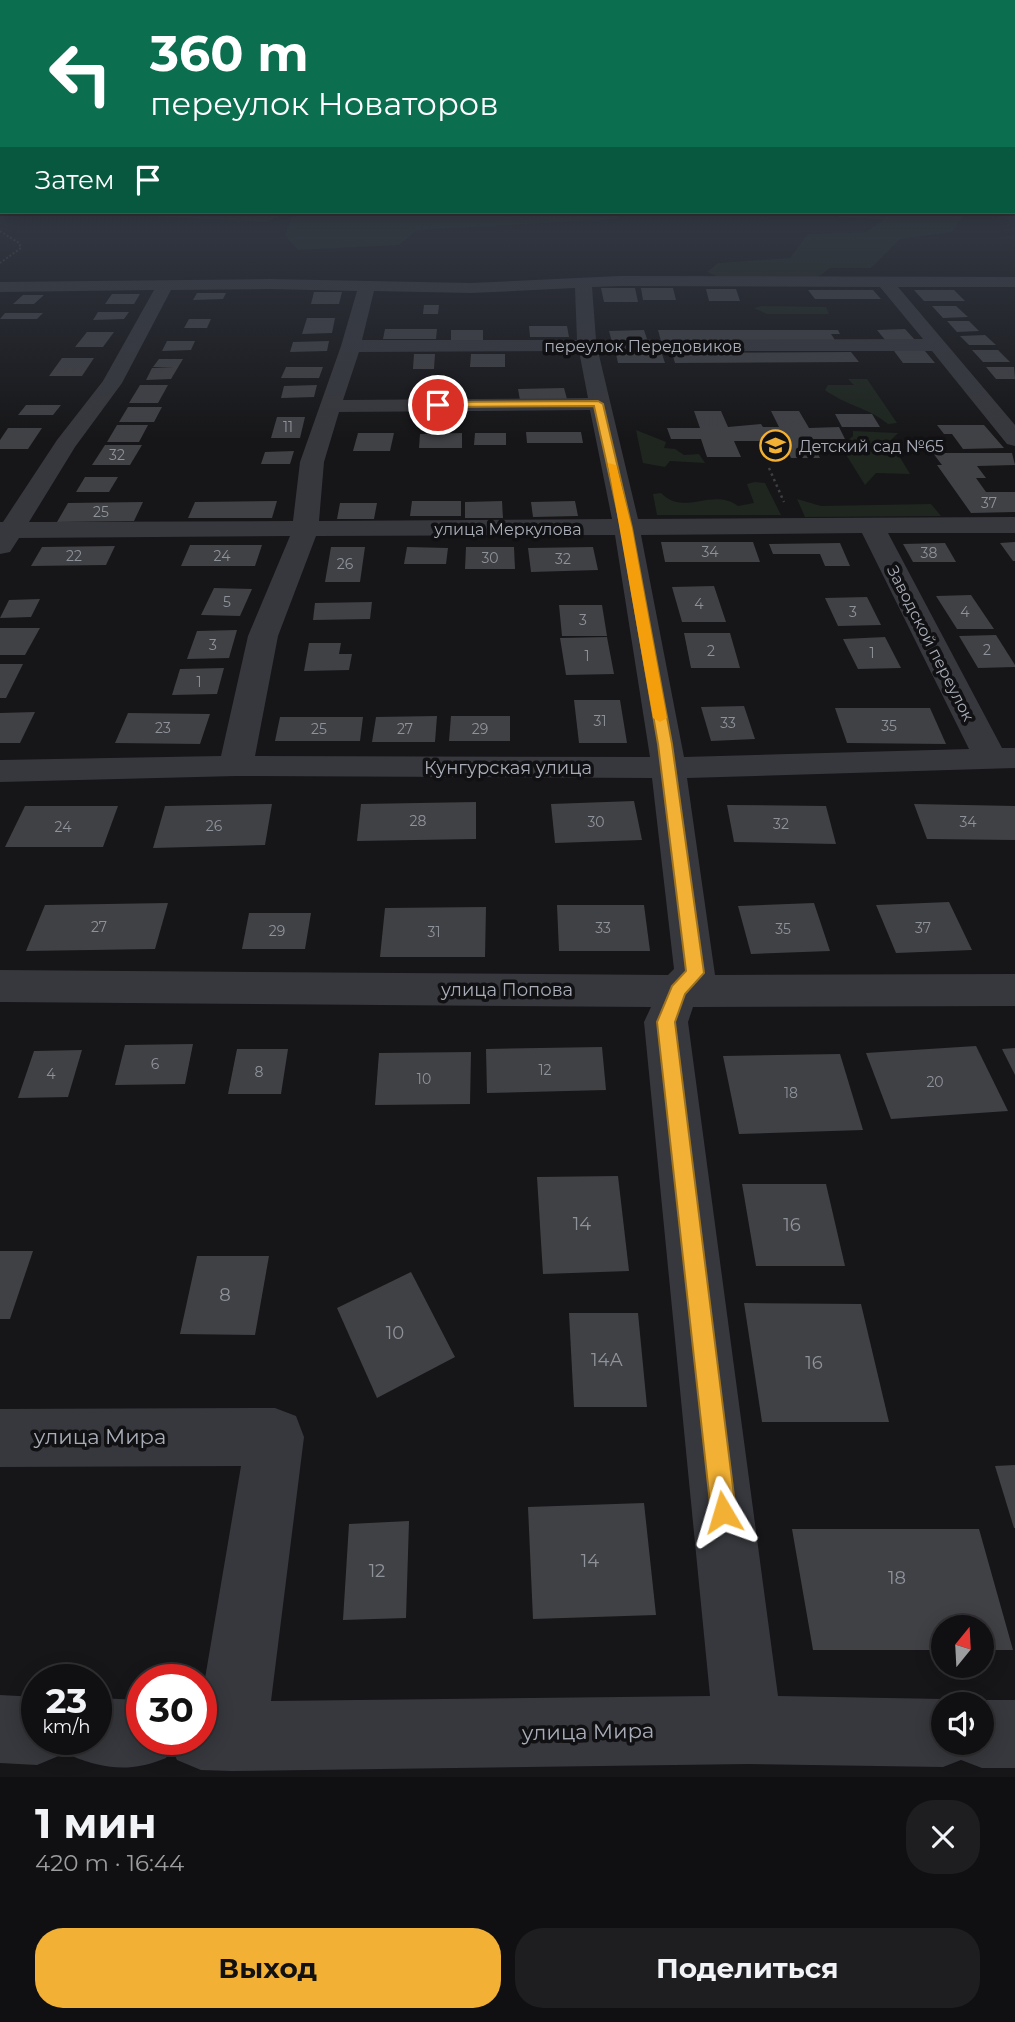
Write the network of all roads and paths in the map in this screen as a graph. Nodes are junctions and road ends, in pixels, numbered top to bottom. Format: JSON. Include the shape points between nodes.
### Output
{"nodes":[{"id":1,"x":583,"y":282,"type":"junction"},
{"id":2,"x":885,"y":282,"type":"junction"},
{"id":3,"x":1015,"y":282,"type":"edge"},
{"id":4,"x":165,"y":286,"type":"junction"},
{"id":5,"x":367,"y":287,"type":"junction"},
{"id":6,"x":1,"y":288,"type":"edge"},
{"id":7,"x":935,"y":345,"type":"junction"},
{"id":8,"x":351,"y":346,"type":"junction"},
{"id":9,"x":587,"y":346,"type":"junction"},
{"id":10,"x":598,"y":404,"type":"junction"},
{"id":11,"x":331,"y":406,"type":"junction"},
{"id":12,"x":1015,"y":439,"type":"edge"},
{"id":13,"x":769,"y":468,"type":"dead end"},
{"id":14,"x":1015,"y":525,"type":"edge"},
{"id":15,"x":795,"y":527,"type":"junction"},
{"id":16,"x":872,"y":527,"type":"junction"},
{"id":17,"x":626,"y":528,"type":"junction"},
{"id":18,"x":305,"y":530,"type":"junction"},
{"id":19,"x":4,"y":536,"type":"edge"},
{"id":20,"x":1003,"y":758,"type":"edge"},
{"id":21,"x":236,"y":766,"type":"junction"},
{"id":22,"x":668,"y":768,"type":"junction"},
{"id":23,"x":0,"y":771,"type":"edge"},
{"id":24,"x":0,"y":986,"type":"edge"},
{"id":25,"x":1015,"y":990,"type":"edge"},
{"id":26,"x":678,"y":991,"type":"junction"},
{"id":27,"x":0,"y":1438,"type":"edge"},
{"id":28,"x":0,"y":1729,"type":"edge"},
{"id":29,"x":21,"y":1730,"type":"edge"},
{"id":30,"x":748,"y":1730,"type":"junction"},
{"id":31,"x":931,"y":1733,"type":"edge"},
{"id":32,"x":994,"y":1734,"type":"edge"},
{"id":33,"x":1015,"y":1734,"type":"edge"},
{"id":34,"x":217,"y":1736,"type":"edge"}],
"edges":[{"from":1,"to":2,"type":"street"},
{"from":1,"to":5,"type":"street"},
{"from":1,"to":9,"type":"street"},
{"from":2,"to":3,"type":"street"},
{"from":2,"to":7,"type":"street"},
{"from":4,"to":5,"type":"street"},
{"from":4,"to":6,"type":"street"},
{"from":4,"to":19,"type":"street","via":[[112,383]]},
{"from":5,"to":8,"type":"street"},
{"from":7,"to":9,"type":"street","name":"переулок Передовиков"},
{"from":7,"to":12,"type":"street"},
{"from":8,"to":9,"type":"street","name":"переулок Передовиков"},
{"from":8,"to":11,"type":"street"},
{"from":9,"to":10,"type":"street"},
{"from":10,"to":11,"type":"street"},
{"from":10,"to":17,"type":"street"},
{"from":11,"to":18,"type":"street","via":[[312,462]]},
{"from":13,"to":15,"type":"path"},
{"from":14,"to":16,"type":"street","name":"улица Меркулова"},
{"from":15,"to":16,"type":"street","name":"улица Меркулова"},
{"from":15,"to":17,"type":"street","name":"улица Меркулова"},
{"from":16,"to":20,"type":"street","name":"Заводской переулок"},
{"from":17,"to":18,"type":"street","name":"улица Меркулова"},
{"from":17,"to":22,"type":"street"},
{"from":18,"to":19,"type":"street","name":"улица Меркулова"},
{"from":18,"to":21,"type":"street","via":[[263,636]]},
{"from":20,"to":22,"type":"street","name":"Кунгурская улица"},
{"from":21,"to":22,"type":"street","name":"Кунгурская улица"},
{"from":21,"to":23,"type":"street","name":"Кунгурская улица"},
{"from":22,"to":26,"type":"street","via":[[695,973]]},
{"from":24,"to":26,"type":"street","name":"улица Попова"},
{"from":25,"to":26,"type":"street","name":"улица Попова"},
{"from":26,"to":30,"type":"street","via":[[666,1022]]},
{"from":27,"to":34,"type":"street","name":"улица Мира","via":[[275,1437]]},
{"from":28,"to":29,"type":"street"},
{"from":30,"to":31,"type":"street","name":"улица Мира"},
{"from":30,"to":34,"type":"street","name":"улица Мира"},
{"from":32,"to":33,"type":"street"}]}
